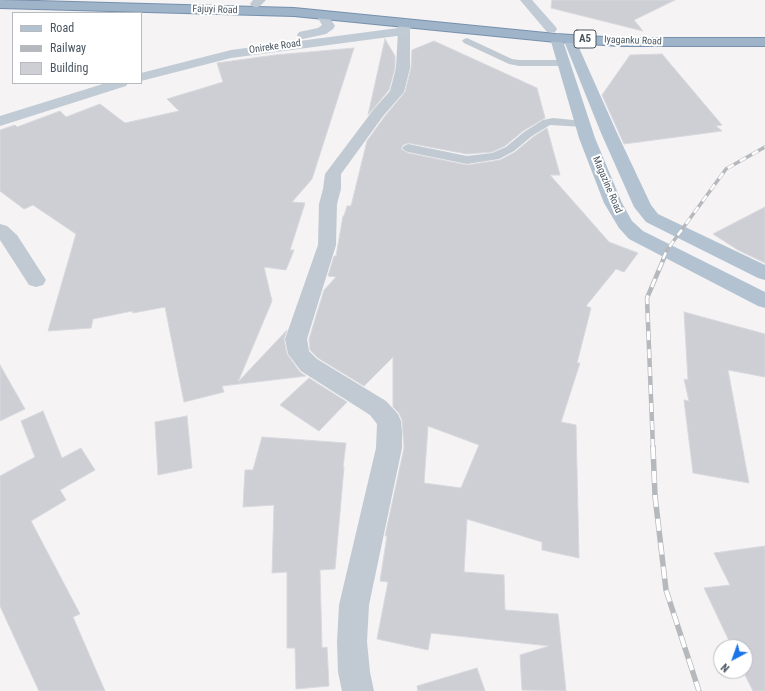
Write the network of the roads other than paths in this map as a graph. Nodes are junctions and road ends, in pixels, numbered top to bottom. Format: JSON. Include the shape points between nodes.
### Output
{"nodes":[{"id":1,"x":79,"y":0,"type":"edge"},
{"id":2,"x":526,"y":0,"type":"edge"},
{"id":3,"x":258,"y":2,"type":"edge"},
{"id":4,"x":0,"y":4,"type":"edge"},
{"id":5,"x":104,"y":10,"type":"edge"},
{"id":6,"x":322,"y":15,"type":"junction"},
{"id":7,"x":423,"y":17,"type":"joint"},
{"id":8,"x":404,"y":27,"type":"junction"},
{"id":9,"x":765,"y":34,"type":"edge"},
{"id":10,"x":559,"y":35,"type":"junction"},
{"id":11,"x":467,"y":41,"type":"dead end"},
{"id":12,"x":765,"y":42,"type":"edge"},
{"id":13,"x":564,"y":63,"type":"junction"},
{"id":14,"x":142,"y":69,"type":"edge"},
{"id":15,"x":142,"y":77,"type":"edge"},
{"id":16,"x":89,"y":84,"type":"edge"},
{"id":17,"x":118,"y":84,"type":"edge"},
{"id":18,"x":0,"y":115,"type":"edge"},
{"id":19,"x":0,"y":121,"type":"edge"},
{"id":20,"x":583,"y":124,"type":"junction"},
{"id":21,"x":408,"y":148,"type":"dead end"},
{"id":22,"x":643,"y":207,"type":"junction"},
{"id":23,"x":625,"y":224,"type":"junction"},
{"id":24,"x":0,"y":230,"type":"edge"},
{"id":25,"x":765,"y":273,"type":"edge"},
{"id":26,"x":36,"y":280,"type":"dead end"},
{"id":27,"x":765,"y":301,"type":"edge"},
{"id":28,"x":358,"y":691,"type":"edge"}],
"edges":[{"from":1,"to":3,"type":"highway","name":"Fajuyi Road","number":"A5"},
{"from":2,"to":10,"type":"main road","name":"Magazine Road"},
{"from":3,"to":7,"type":"highway","name":"Fajuyi Road","number":"A5"},
{"from":4,"to":5,"type":"highway","name":"Fajuyi Road","number":"A5"},
{"from":5,"to":6,"type":"highway","name":"Fajuyi Road","number":"A5","via":[[294,12]]},
{"from":6,"to":8,"type":"highway","name":"Fajuyi Road","number":"A5"},
{"from":6,"to":14,"type":"main road","name":"Onireke Road","via":[[328,26],[322,31],[238,45]]},
{"from":7,"to":10,"type":"highway","name":"Iyaganku Road","number":"A5"},
{"from":8,"to":10,"type":"highway","name":"Iyaganku Road","number":"A5"},
{"from":8,"to":15,"type":"main road","name":"Onireke Road","via":[[231,54]]},
{"from":8,"to":28,"type":"street","via":[[402,68],[397,92],[333,174],[328,204],[327,245],[296,339],[299,354],[309,365],[378,408],[389,421],[389,448],[354,605],[352,642]]},
{"from":9,"to":10,"type":"highway","name":"Iyaganku Road","number":"A5"},
{"from":10,"to":12,"type":"highway","name":"Iyaganku Road","number":"A5","via":[[620,42]]},
{"from":10,"to":13,"type":"main road","name":"Magazine Road"},
{"from":10,"to":22,"type":"main road","name":"Magazine Road","via":[[606,126]]},
{"from":11,"to":13,"type":"lane","via":[[509,61]]},
{"from":13,"to":20,"type":"main road","name":"Magazine Road"},
{"from":16,"to":18,"type":"main road"},
{"from":17,"to":19,"type":"main road"},
{"from":20,"to":21,"type":"lane","via":[[547,122],[510,149],[495,156],[467,160]]},
{"from":20,"to":23,"type":"main road","name":"Magazine Road","via":[[613,203]]},
{"from":22,"to":23,"type":"main road"},
{"from":22,"to":25,"type":"main road","name":"Magazine Road","via":[[652,218]]},
{"from":23,"to":27,"type":"main road","name":"Magazine Road","via":[[636,235]]},
{"from":24,"to":26,"type":"street","via":[[10,239]]}]}
